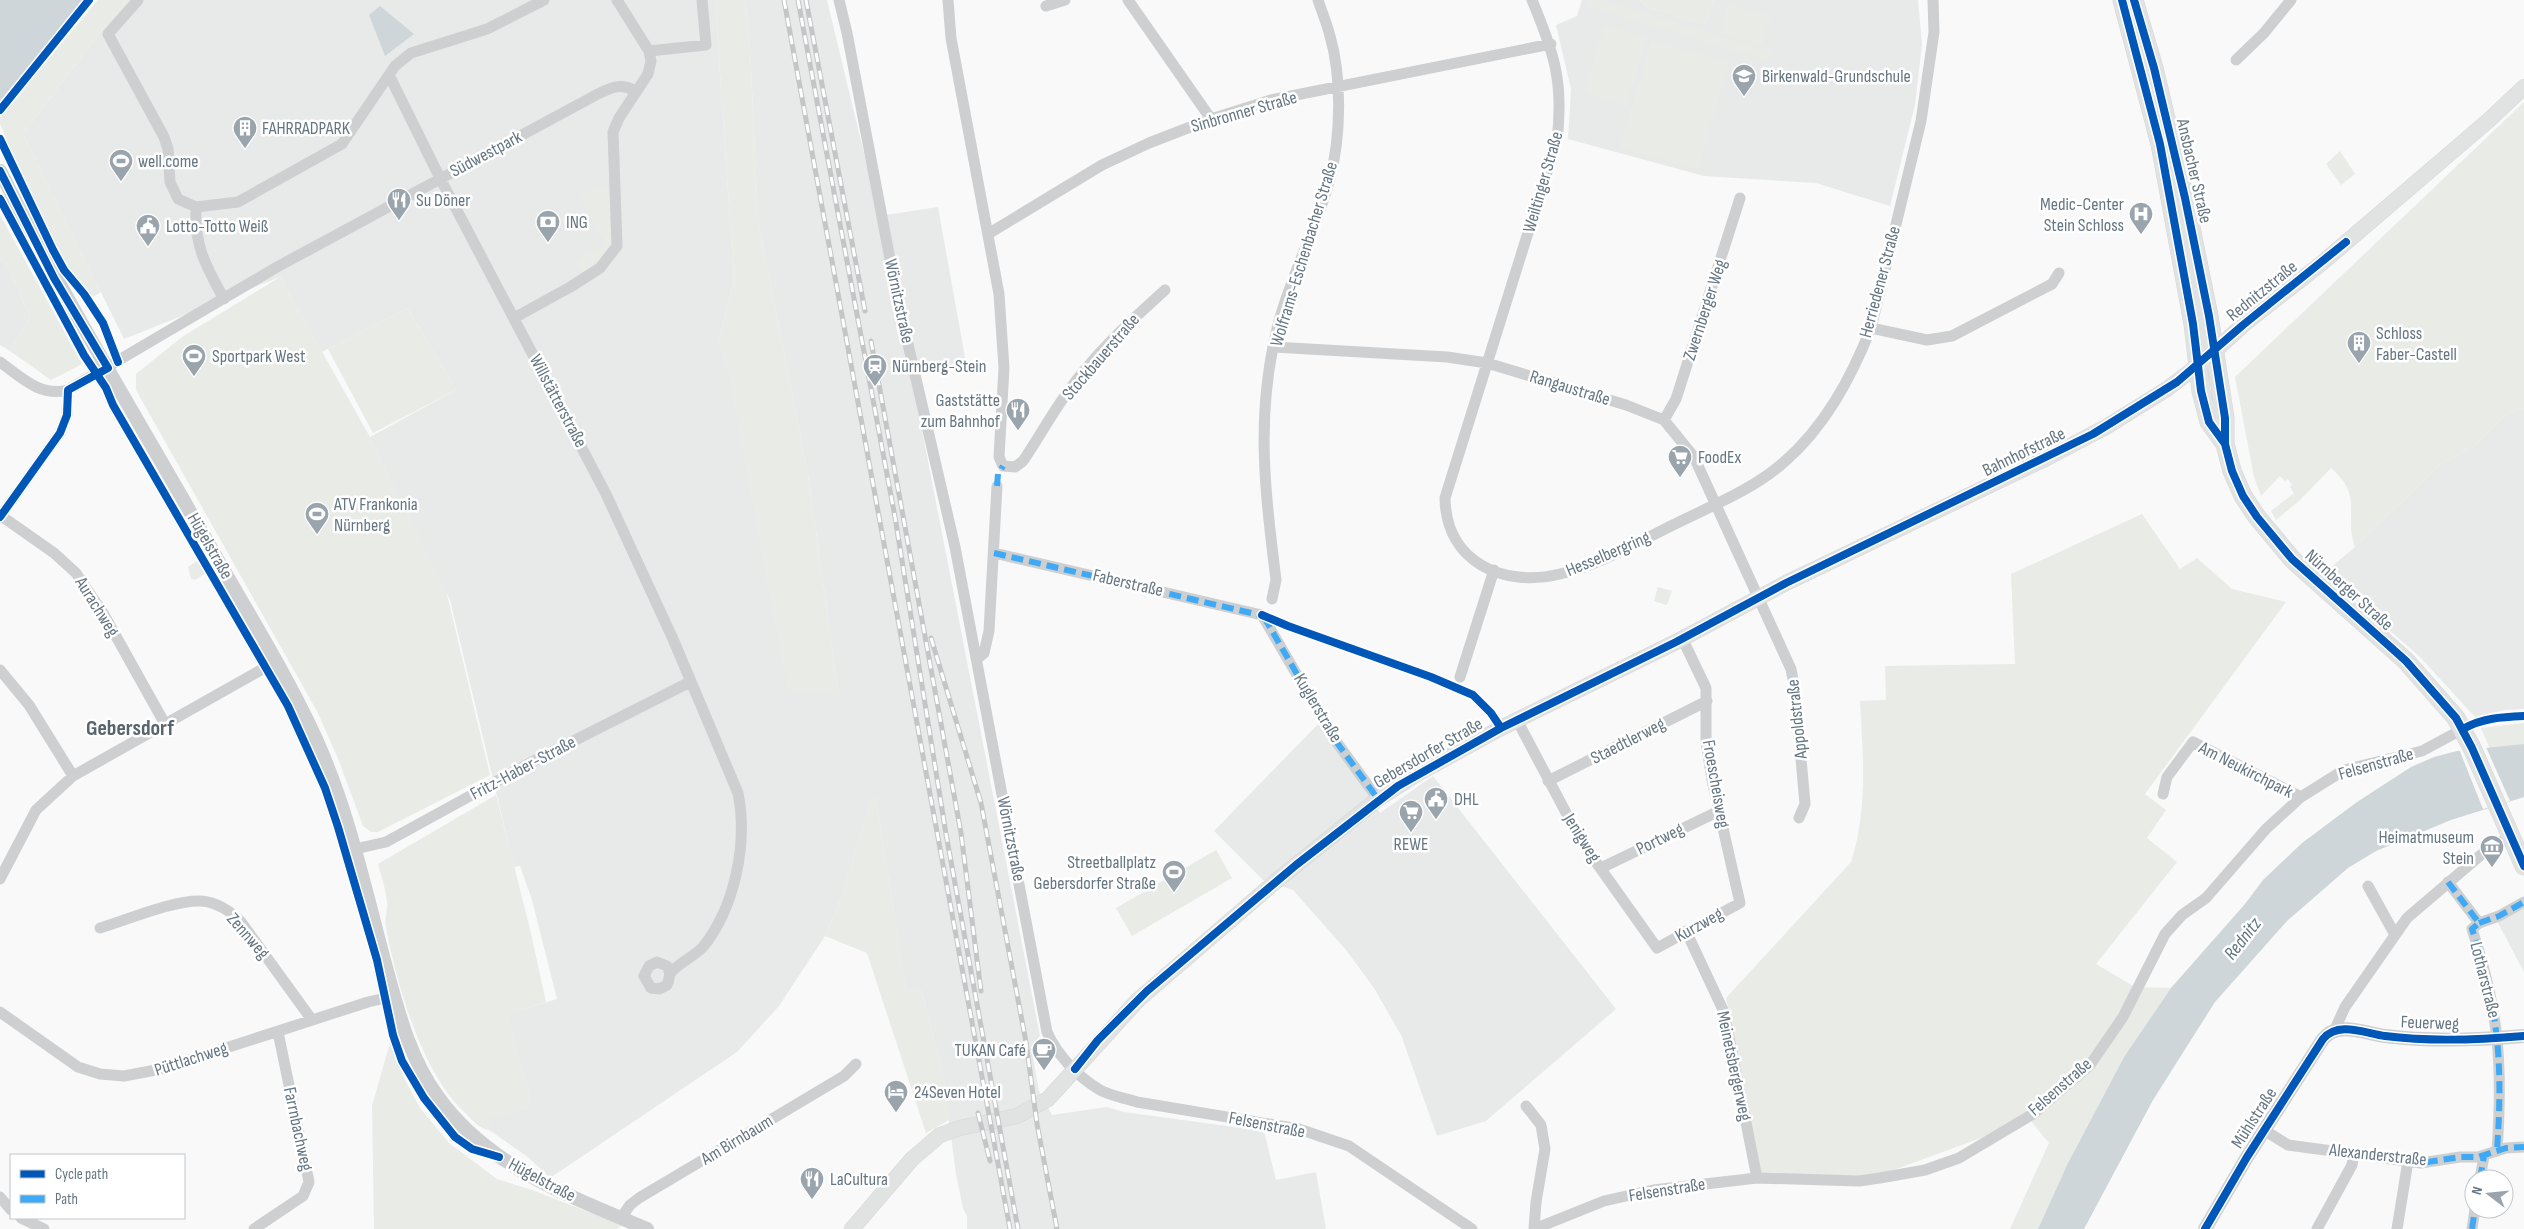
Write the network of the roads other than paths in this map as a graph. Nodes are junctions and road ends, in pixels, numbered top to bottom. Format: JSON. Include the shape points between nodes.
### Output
{"nodes":[{"id":1,"x":138,"y":0,"type":"edge"},
{"id":2,"x":544,"y":0,"type":"edge"},
{"id":3,"x":617,"y":0,"type":"edge"},
{"id":4,"x":702,"y":0,"type":"edge"},
{"id":5,"x":839,"y":0,"type":"edge"},
{"id":6,"x":948,"y":0,"type":"edge"},
{"id":7,"x":1065,"y":0,"type":"edge"},
{"id":8,"x":1128,"y":0,"type":"edge"},
{"id":9,"x":1318,"y":0,"type":"edge"},
{"id":10,"x":1532,"y":0,"type":"edge"},
{"id":11,"x":1933,"y":0,"type":"edge"},
{"id":12,"x":2122,"y":0,"type":"edge"},
{"id":13,"x":2134,"y":0,"type":"edge"},
{"id":14,"x":2291,"y":0,"type":"edge"},
{"id":15,"x":1046,"y":6,"type":"dead end"},
{"id":16,"x":1551,"y":44,"type":"junction"},
{"id":17,"x":648,"y":51,"type":"junction"},
{"id":18,"x":2236,"y":60,"type":"dead end"},
{"id":19,"x":389,"y":75,"type":"junction"},
{"id":20,"x":2524,"y":87,"type":"edge"},
{"id":21,"x":1338,"y":89,"type":"junction"},
{"id":22,"x":635,"y":91,"type":"junction"},
{"id":23,"x":1211,"y":119,"type":"junction"},
{"id":24,"x":0,"y":171,"type":"edge"},
{"id":25,"x":440,"y":178,"type":"junction"},
{"id":26,"x":1740,"y":198,"type":"dead end"},
{"id":27,"x":196,"y":207,"type":"junction"},
{"id":28,"x":988,"y":234,"type":"junction"},
{"id":29,"x":2059,"y":274,"type":"dead end"},
{"id":30,"x":1165,"y":290,"type":"dead end"},
{"id":31,"x":224,"y":299,"type":"junction"},
{"id":32,"x":514,"y":318,"type":"junction"},
{"id":33,"x":1870,"y":328,"type":"junction"},
{"id":34,"x":1274,"y":347,"type":"junction"},
{"id":35,"x":2214,"y":351,"type":"junction"},
{"id":36,"x":0,"y":362,"type":"edge"},
{"id":37,"x":1487,"y":364,"type":"junction"},
{"id":38,"x":2198,"y":365,"type":"junction"},
{"id":39,"x":108,"y":368,"type":"junction"},
{"id":40,"x":68,"y":390,"type":"junction"},
{"id":41,"x":1664,"y":420,"type":"junction"},
{"id":42,"x":2225,"y":444,"type":"junction"},
{"id":43,"x":997,"y":486,"type":"dead end"},
{"id":44,"x":1716,"y":504,"type":"junction"},
{"id":45,"x":0,"y":516,"type":"edge"},
{"id":46,"x":1856,"y":551,"type":"joint"},
{"id":47,"x":994,"y":554,"type":"junction"},
{"id":48,"x":1494,"y":570,"type":"junction"},
{"id":49,"x":1757,"y":597,"type":"junction"},
{"id":50,"x":1272,"y":599,"type":"dead end"},
{"id":51,"x":1262,"y":614,"type":"joint"},
{"id":52,"x":1682,"y":638,"type":"junction"},
{"id":53,"x":977,"y":659,"type":"junction"},
{"id":54,"x":276,"y":662,"type":"junction"},
{"id":55,"x":0,"y":670,"type":"edge"},
{"id":56,"x":1460,"y":677,"type":"dead end"},
{"id":57,"x":690,"y":682,"type":"junction"},
{"id":58,"x":1707,"y":701,"type":"junction"},
{"id":59,"x":1517,"y":720,"type":"junction"},
{"id":60,"x":165,"y":724,"type":"junction"},
{"id":61,"x":2463,"y":729,"type":"junction"},
{"id":62,"x":73,"y":776,"type":"junction"},
{"id":63,"x":1548,"y":781,"type":"junction"},
{"id":64,"x":2163,"y":794,"type":"dead end"},
{"id":65,"x":2301,"y":797,"type":"junction"},
{"id":66,"x":1378,"y":799,"type":"junction"},
{"id":67,"x":1720,"y":810,"type":"junction"},
{"id":68,"x":1799,"y":818,"type":"dead end"},
{"id":69,"x":2510,"y":837,"type":"junction"},
{"id":70,"x":355,"y":848,"type":"junction"},
{"id":71,"x":2524,"y":866,"type":"edge"},
{"id":72,"x":1601,"y":868,"type":"junction"},
{"id":73,"x":0,"y":879,"type":"edge"},
{"id":74,"x":2448,"y":882,"type":"junction"},
{"id":75,"x":2368,"y":886,"type":"dead end"},
{"id":76,"x":1740,"y":902,"type":"joint"},
{"id":77,"x":2524,"y":902,"type":"edge"},
{"id":78,"x":2479,"y":923,"type":"junction"},
{"id":79,"x":100,"y":928,"type":"dead end"},
{"id":80,"x":1686,"y":931,"type":"junction"},
{"id":81,"x":2394,"y":933,"type":"junction"},
{"id":82,"x":1657,"y":948,"type":"joint"},
{"id":83,"x":670,"y":974,"type":"dead end"},
{"id":84,"x":394,"y":996,"type":"junction"},
{"id":85,"x":0,"y":1012,"type":"edge"},
{"id":86,"x":312,"y":1020,"type":"junction"},
{"id":87,"x":2335,"y":1029,"type":"junction"},
{"id":88,"x":278,"y":1032,"type":"junction"},
{"id":89,"x":2524,"y":1036,"type":"edge"},
{"id":90,"x":2498,"y":1038,"type":"junction"},
{"id":91,"x":856,"y":1064,"type":"dead end"},
{"id":92,"x":1075,"y":1069,"type":"junction"},
{"id":93,"x":1526,"y":1106,"type":"dead end"},
{"id":94,"x":2264,"y":1130,"type":"junction"},
{"id":95,"x":2524,"y":1147,"type":"edge"},
{"id":96,"x":2496,"y":1150,"type":"junction"},
{"id":97,"x":2354,"y":1154,"type":"junction"},
{"id":98,"x":2484,"y":1156,"type":"junction"},
{"id":99,"x":2408,"y":1161,"type":"junction"},
{"id":100,"x":2482,"y":1169,"type":"edge"},
{"id":101,"x":1757,"y":1178,"type":"junction"},
{"id":102,"x":0,"y":1197,"type":"edge"},
{"id":103,"x":10,"y":1209,"type":"edge"},
{"id":104,"x":621,"y":1218,"type":"junction"},
{"id":105,"x":24,"y":1219,"type":"edge"},
{"id":106,"x":44,"y":1229,"type":"edge"},
{"id":107,"x":254,"y":1229,"type":"edge"},
{"id":108,"x":647,"y":1229,"type":"edge"},
{"id":109,"x":852,"y":1229,"type":"edge"},
{"id":110,"x":1472,"y":1229,"type":"edge"},
{"id":111,"x":1534,"y":1229,"type":"edge"},
{"id":112,"x":2205,"y":1229,"type":"edge"},
{"id":113,"x":2317,"y":1229,"type":"edge"},
{"id":114,"x":2397,"y":1229,"type":"edge"}],
"edges":[{"from":1,"to":27,"type":"street","via":[[108,34],[164,137],[173,192],[186,205]]},
{"from":2,"to":19,"type":"street","via":[[487,29],[411,53]]},
{"from":3,"to":17,"type":"street"},
{"from":4,"to":17,"type":"street","via":[[706,44]]},
{"from":5,"to":53,"type":"street","name":"Wörnitzstraße","via":[[898,301],[953,538]]},
{"from":6,"to":28,"type":"street","via":[[951,38]]},
{"from":7,"to":15,"type":"street"},
{"from":8,"to":23,"type":"street"},
{"from":9,"to":21,"type":"street","name":"Wolframs-Eschenbacher Straße","via":[[1331,37]]},
{"from":10,"to":16,"type":"street","name":"Weiltinger Straße"},
{"from":11,"to":33,"type":"street","name":"Herriedener Straße","via":[[1934,32],[1921,121]]},
{"from":12,"to":38,"type":"main road","name":"Ansbacher Straße","via":[[2160,144]]},
{"from":13,"to":35,"type":"main road","name":"Ansbacher Straße","via":[[2185,198]]},
{"from":14,"to":18,"type":"street"},
{"from":16,"to":21,"type":"street","name":"Sinbronner Straße"},
{"from":16,"to":37,"type":"street","name":"Weiltinger Straße","via":[[1559,75],[1561,109],[1557,140]]},
{"from":17,"to":22,"type":"street","via":[[650,69]]},
{"from":19,"to":25,"type":"street","name":"Südwestpark"},
{"from":19,"to":27,"type":"street","via":[[342,144],[238,202]]},
{"from":20,"to":35,"type":"main road","name":"Rednitzstraße","via":[[2322,263]]},
{"from":21,"to":23,"type":"street","name":"Sinbronner Straße","via":[[1271,100]]},
{"from":21,"to":34,"type":"street","name":"Wolframs-Eschenbacher Straße","via":[[1337,139],[1330,178],[1290,285]]},
{"from":22,"to":25,"type":"street","name":"Südwestpark","via":[[623,86],[612,87]]},
{"from":22,"to":32,"type":"street","via":[[613,132],[617,246],[600,268]]},
{"from":23,"to":28,"type":"street","name":"Sinbronner Straße","via":[[1102,165]]},
{"from":24,"to":39,"type":"street","name":"Hügelstraße","via":[[54,278]]},
{"from":25,"to":31,"type":"street"},
{"from":25,"to":32,"type":"street","name":"Willstätterstraße"},
{"from":26,"to":41,"type":"street","name":"Zwernberger Weg","via":[[1676,399]]},
{"from":27,"to":31,"type":"street","via":[[199,248]]},
{"from":28,"to":30,"type":"street","name":"Stockbauerstraße","via":[[1002,330],[1004,368],[999,456],[1002,466],[1015,467],[1022,461],[1067,392],[1093,360]]},
{"from":29,"to":33,"type":"street","via":[[2052,284],[1952,336],[1927,340]]},
{"from":31,"to":39,"type":"street"},
{"from":32,"to":57,"type":"street","name":"Willstätterstraße","via":[[606,494]]},
{"from":33,"to":44,"type":"street","name":"Herriedener Straße","via":[[1849,377],[1808,439],[1762,479]]},
{"from":34,"to":37,"type":"street","name":"Rangaustraße","via":[[1447,357]]},
{"from":34,"to":50,"type":"street","name":"Wolframs-Eschenbacher Straße","via":[[1265,399],[1263,448],[1276,580]]},
{"from":35,"to":38,"type":"main road","name":"Rednitzstraße"},
{"from":35,"to":42,"type":"main road","name":"Nürnberger Straße","via":[[2225,418]]},
{"from":36,"to":40,"type":"street","via":[[45,392]]},
{"from":37,"to":41,"type":"street","name":"Rangaustraße","via":[[1626,405]]},
{"from":37,"to":48,"type":"street","name":"Hesselbergring","via":[[1445,498],[1445,518],[1454,540],[1466,555],[1481,566]]},
{"from":38,"to":42,"type":"main road","name":"Nürnberger Straße","via":[[2209,422]]},
{"from":38,"to":46,"type":"main road","name":"Bahnhofstraße","via":[[2167,389],[2093,434]]},
{"from":39,"to":40,"type":"street"},
{"from":39,"to":54,"type":"street","name":"Hügelstraße"},
{"from":40,"to":45,"type":"street","via":[[67,415],[60,433]]},
{"from":41,"to":44,"type":"street","name":"Rangaustraße","via":[[1694,457]]},
{"from":42,"to":61,"type":"main road","name":"Nürnberger Straße","via":[[2243,496],[2268,533],[2320,587],[2406,661]]},
{"from":43,"to":47,"type":"street"},
{"from":44,"to":48,"type":"street","name":"Hesselbergring","via":[[1602,559],[1561,574],[1519,576]]},
{"from":44,"to":49,"type":"street","name":"Rangaustraße"},
{"from":45,"to":60,"type":"street","name":"Aurachweg","via":[[54,552],[76,573],[103,613]]},
{"from":46,"to":49,"type":"main road","name":"Gebersdorfer Straße"},
{"from":47,"to":51,"type":"street","name":"Faberstraße"},
{"from":47,"to":53,"type":"street","via":[[989,631],[984,653]]},
{"from":48,"to":56,"type":"street"},
{"from":49,"to":52,"type":"main road","name":"Gebersdorfer Straße"},
{"from":49,"to":68,"type":"street","name":"Appoldstraße","via":[[1791,669],[1796,690],[1805,804]]},
{"from":51,"to":66,"type":"street","name":"Kuglerstraße","via":[[1335,740]]},
{"from":52,"to":58,"type":"street","name":"Froescheisweg","via":[[1706,688]]},
{"from":52,"to":59,"type":"main road","name":"Gebersdorfer Straße"},
{"from":53,"to":92,"type":"street","name":"Wörnitzstraße","via":[[1047,1032],[1057,1051]]},
{"from":54,"to":60,"type":"street"},
{"from":54,"to":70,"type":"street","name":"Hügelstraße","via":[[328,766]]},
{"from":55,"to":62,"type":"street","via":[[29,704]]},
{"from":57,"to":70,"type":"street","name":"Fritz-Haber-Straße","via":[[530,763],[386,842]]},
{"from":57,"to":83,"type":"street","name":"Willstätterstraße","via":[[738,793],[740,848],[732,888],[718,925],[702,948]]},
{"from":58,"to":63,"type":"street","name":"Staedtlerweg"},
{"from":58,"to":67,"type":"street","name":"Froescheisweg","via":[[1706,741]]},
{"from":59,"to":63,"type":"street","name":"Jenigweg"},
{"from":59,"to":66,"type":"main road","name":"Gebersdorfer Straße","via":[[1441,760]]},
{"from":60,"to":62,"type":"street"},
{"from":61,"to":65,"type":"street","name":"Felsenstraße","via":[[2422,751],[2344,770]]},
{"from":61,"to":69,"type":"main road","name":"Nürnberger Straße"},
{"from":62,"to":73,"type":"street","via":[[36,810]]},
{"from":63,"to":72,"type":"street","name":"Jenigweg","via":[[1581,841]]},
{"from":64,"to":65,"type":"street","name":"Am Neukirchpark","via":[[2168,777],[2192,742]]},
{"from":65,"to":101,"type":"street","name":"Felsenstraße","via":[[2266,829],[2206,898],[2182,915],[2165,934],[2123,1017],[2090,1065],[2033,1114],[1978,1148],[1943,1164],[1859,1180]]},
{"from":66,"to":92,"type":"main road","name":"Gebersdorfer Straße","via":[[1147,992],[1098,1040]]},
{"from":67,"to":72,"type":"street","name":"Portweg"},
{"from":67,"to":76,"type":"street","name":"Froescheisweg"},
{"from":69,"to":71,"type":"main road","name":"Nürnberger Straße"},
{"from":69,"to":74,"type":"street","name":"Mühlstraße","via":[[2489,848]]},
{"from":70,"to":84,"type":"street","name":"Hügelstraße"},
{"from":72,"to":82,"type":"street","name":"Jenigweg"},
{"from":74,"to":78,"type":"street","name":"Lotharstraße"},
{"from":74,"to":81,"type":"street","name":"Mühlstraße"},
{"from":75,"to":81,"type":"street"},
{"from":76,"to":80,"type":"street","name":"Kurzweg"},
{"from":77,"to":78,"type":"street"},
{"from":78,"to":90,"type":"street","name":"Lotharstraße","via":[[2472,929],[2486,970]]},
{"from":79,"to":86,"type":"street","name":"Zennweg","via":[[178,904],[203,901],[214,904],[229,911],[240,922]]},
{"from":80,"to":82,"type":"street","name":"Kurzweg"},
{"from":80,"to":101,"type":"street","name":"Meinetsbergerweg","via":[[1724,1012]]},
{"from":81,"to":87,"type":"street","name":"Mühlstraße","via":[[2345,1007]]},
{"from":84,"to":86,"type":"street","name":"Püttlachweg"},
{"from":84,"to":104,"type":"street","name":"Hügelstraße","via":[[407,1038],[425,1077],[467,1130],[518,1170]]},
{"from":85,"to":88,"type":"street","name":"Püttlachweg","via":[[73,1064],[112,1076],[140,1075]]},
{"from":86,"to":88,"type":"street","name":"Püttlachweg"},
{"from":87,"to":90,"type":"street","name":"Feuerweg","via":[[2401,1038]]},
{"from":87,"to":94,"type":"street","name":"Mühlstraße","via":[[2323,1039]]},
{"from":88,"to":107,"type":"street","name":"Farrnbachweg","via":[[309,1182],[303,1196]]},
{"from":89,"to":90,"type":"street","name":"Feuerweg"},
{"from":90,"to":96,"type":"street","name":"Lotharstraße","via":[[2501,1097]]},
{"from":91,"to":104,"type":"street","name":"Am Birnbaum","via":[[844,1076],[639,1198]]},
{"from":92,"to":109,"type":"main road","name":"Gebersdorfer Straße","via":[[1035,1108],[1008,1118],[953,1130],[926,1145]]},
{"from":92,"to":110,"type":"street","name":"Felsenstraße","via":[[1100,1090],[1137,1102],[1299,1129],[1349,1146]]},
{"from":93,"to":111,"type":"street","name":"Felsenstraße","via":[[1541,1125],[1545,1149]]},
{"from":94,"to":97,"type":"street","name":"Alexanderstraße","via":[[2288,1145]]},
{"from":94,"to":112,"type":"street","name":"Mühlstraße"},
{"from":95,"to":96,"type":"street","name":"Alexanderstraße"},
{"from":96,"to":98,"type":"street","name":"Alexanderstraße"},
{"from":97,"to":99,"type":"street","name":"Alexanderstraße"},
{"from":97,"to":113,"type":"street","via":[[2352,1165]]},
{"from":98,"to":99,"type":"street","name":"Alexanderstraße","via":[[2429,1163]]},
{"from":98,"to":100,"type":"street"},
{"from":99,"to":114,"type":"street"},
{"from":101,"to":111,"type":"street","name":"Felsenstraße","via":[[1702,1183],[1604,1201]]},
{"from":102,"to":103,"type":"street"},
{"from":104,"to":108,"type":"street","name":"Hügelstraße"},
{"from":105,"to":106,"type":"street"}]}
